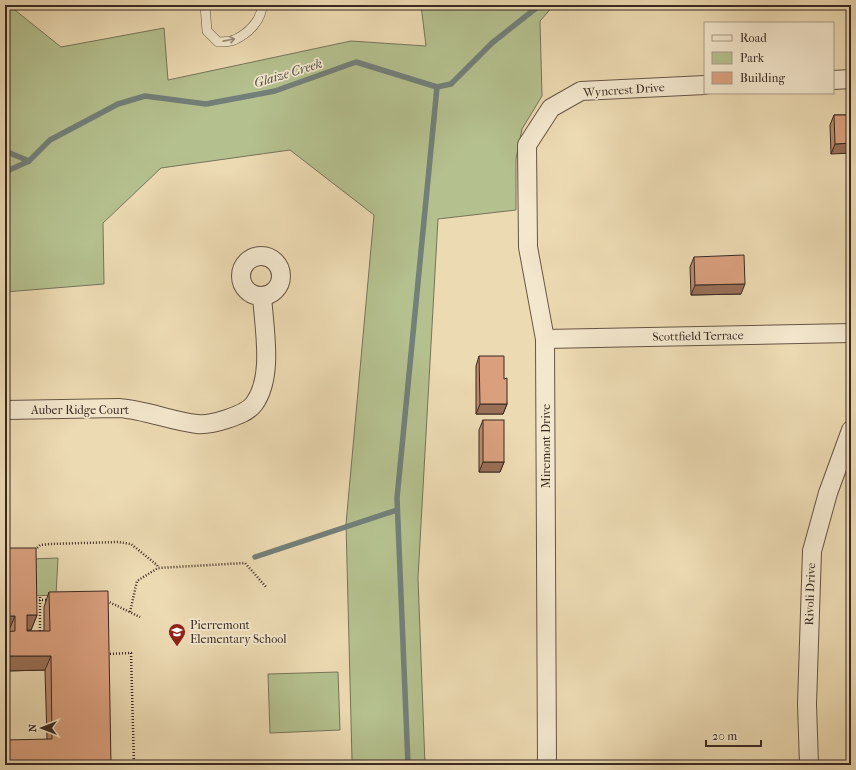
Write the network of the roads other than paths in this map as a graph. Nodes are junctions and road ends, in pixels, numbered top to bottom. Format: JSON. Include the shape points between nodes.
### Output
{"nodes":[{"id":1,"x":205,"y":5,"type":"edge"},
{"id":2,"x":262,"y":5,"type":"edge"},
{"id":3,"x":851,"y":79,"type":"edge"},
{"id":4,"x":834,"y":80,"type":"edge"},
{"id":5,"x":704,"y":86,"type":"edge"},
{"id":6,"x":535,"y":132,"type":"joint"},
{"id":7,"x":262,"y":296,"type":"dead end"},
{"id":8,"x":851,"y":333,"type":"edge"},
{"id":9,"x":545,"y":339,"type":"junction"},
{"id":10,"x":5,"y":410,"type":"edge"},
{"id":11,"x":851,"y":430,"type":"edge"},
{"id":12,"x":547,"y":765,"type":"edge"},
{"id":13,"x":809,"y":765,"type":"edge"}],
"edges":[{"from":1,"to":2,"type":"lane","one_way":true,"via":[[207,31],[218,42],[233,41],[252,29],[262,13]]},
{"from":3,"to":4,"type":"street"},
{"from":5,"to":6,"type":"street","name":"Wyncrest Drive","via":[[581,91],[551,108]]},
{"from":6,"to":9,"type":"street","name":"Miremont Drive","via":[[527,145],[528,246]]},
{"from":7,"to":10,"type":"street","name":"Auber Ridge Court","via":[[266,368],[262,386],[253,404],[238,416],[200,424],[134,409]]},
{"from":8,"to":9,"type":"street","name":"Scottfield Terrace"},
{"from":9,"to":12,"type":"street","name":"Miremont Drive"},
{"from":11,"to":13,"type":"street","name":"Rivoli Drive","via":[[828,493],[812,551],[807,704]]}]}
